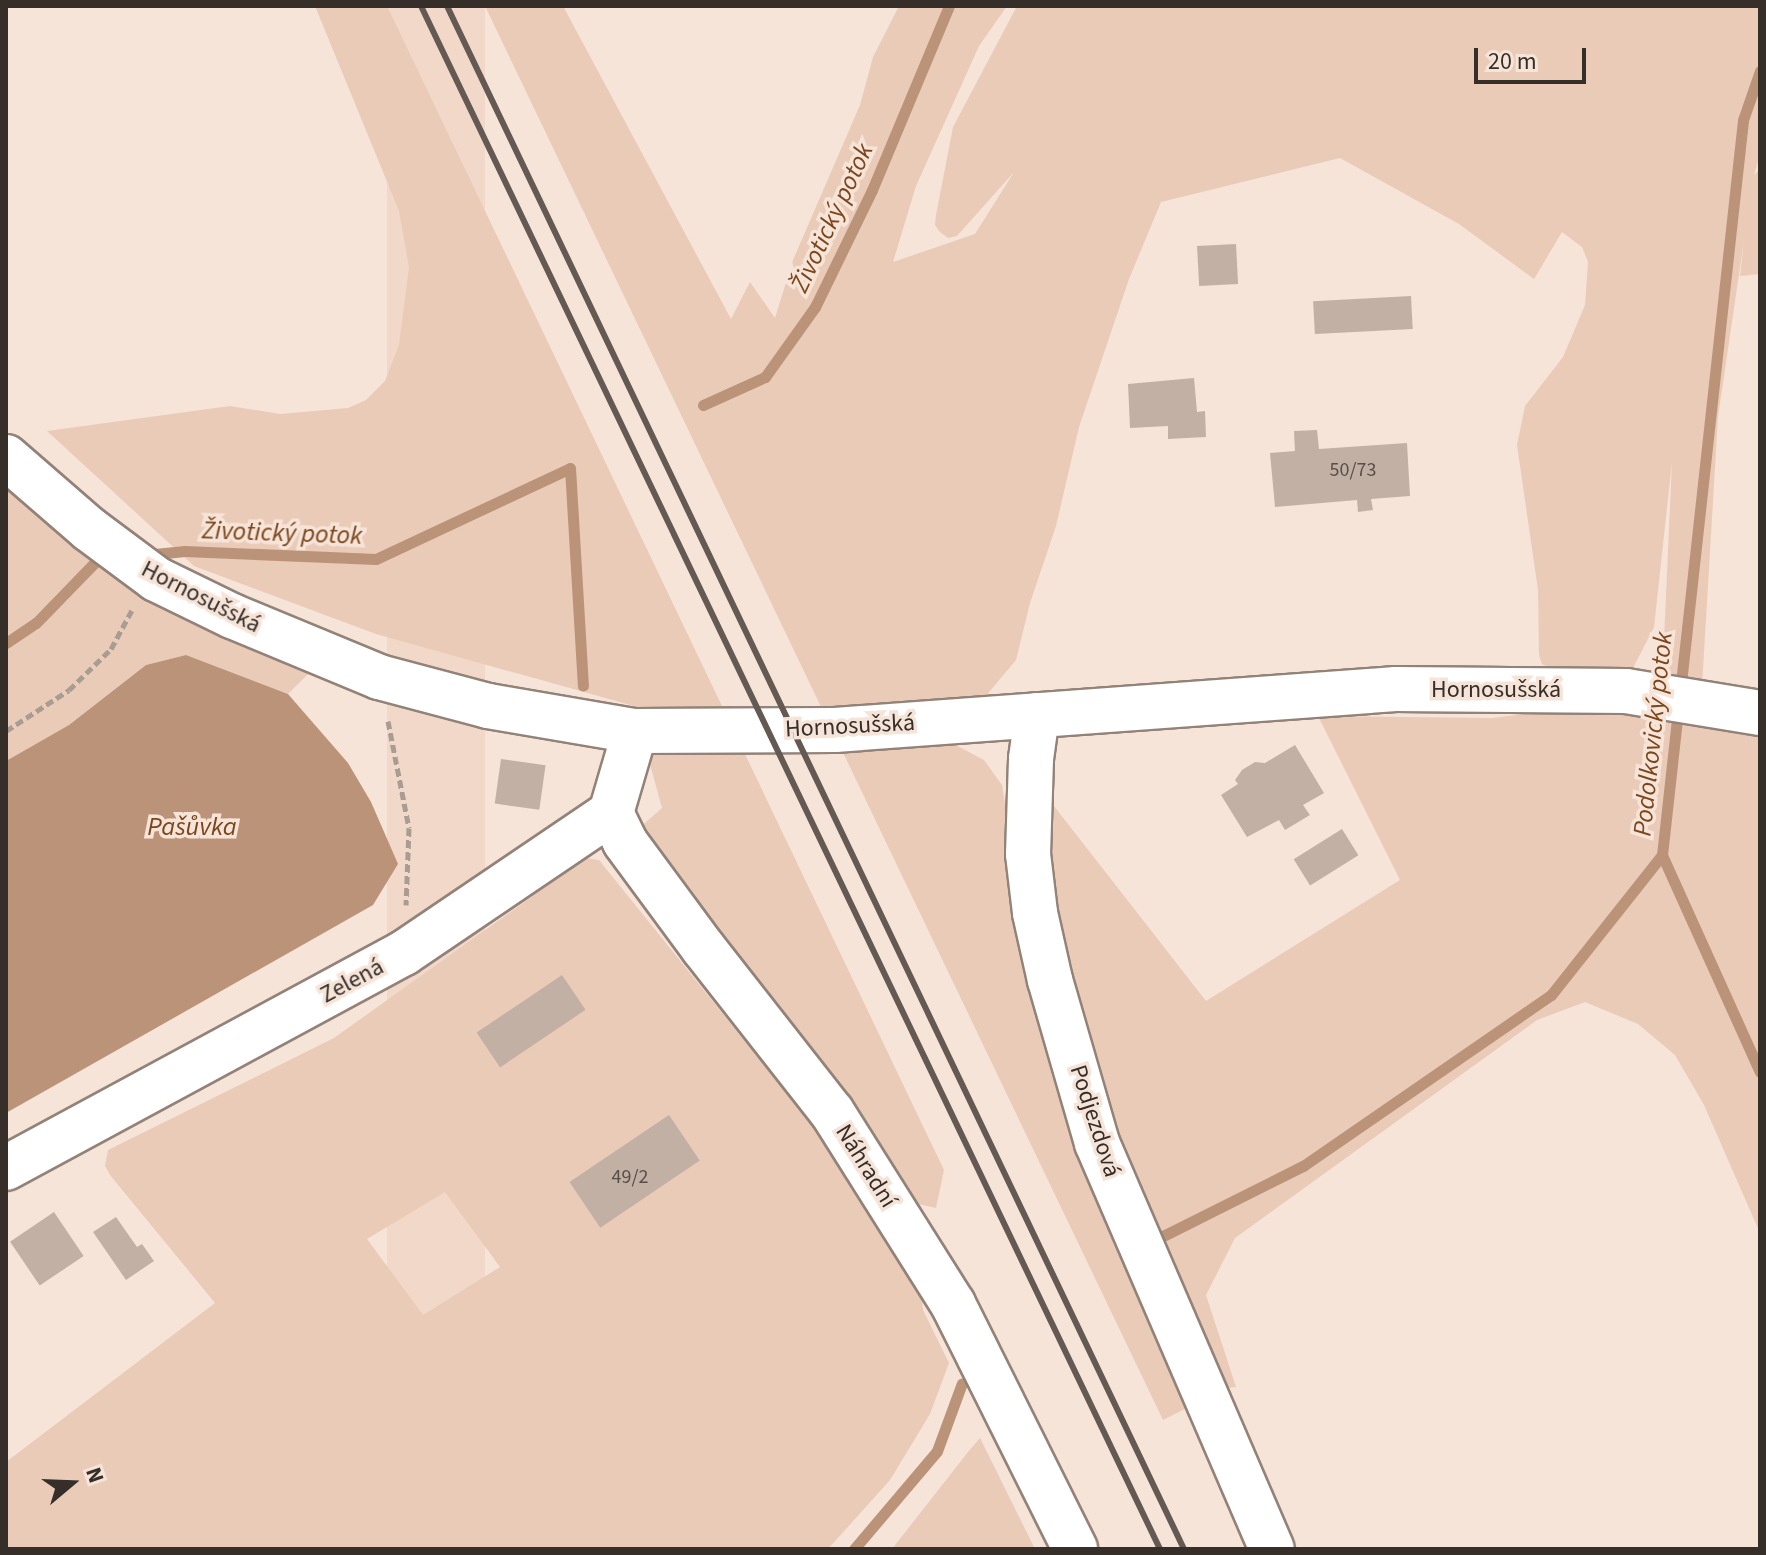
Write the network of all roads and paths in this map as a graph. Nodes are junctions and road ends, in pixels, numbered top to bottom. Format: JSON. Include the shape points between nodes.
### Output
{"nodes":[{"id":1,"x":6,"y":457,"type":"edge"},
{"id":2,"x":158,"y":580,"type":"junction"},
{"id":3,"x":379,"y":677,"type":"junction"},
{"id":4,"x":1760,"y":713,"type":"edge"},
{"id":5,"x":1037,"y":715,"type":"junction"},
{"id":6,"x":6,"y":731,"type":"edge"},
{"id":7,"x":635,"y":731,"type":"junction"},
{"id":8,"x":611,"y":813,"type":"junction"},
{"id":9,"x":404,"y":953,"type":"junction"},
{"id":10,"x":6,"y":1168,"type":"edge"},
{"id":11,"x":1075,"y":1549,"type":"edge"},
{"id":12,"x":1272,"y":1549,"type":"edge"}],
"edges":[{"from":1,"to":2,"type":"street","name":"Hornosušská"},
{"from":2,"to":3,"type":"street","name":"Hornosušská"},
{"from":2,"to":6,"type":"path","via":[[125,618],[111,649],[69,690]]},
{"from":3,"to":7,"type":"street","name":"Hornosušská","via":[[488,706]]},
{"from":3,"to":9,"type":"path","via":[[409,828]]},
{"from":4,"to":5,"type":"street","name":"Hornosušská","via":[[1655,694],[1396,689]]},
{"from":5,"to":7,"type":"street","name":"Hornosušská","via":[[835,730]]},
{"from":5,"to":12,"type":"street","name":"Podjezdová","via":[[1028,854],[1050,980],[1097,1143]]},
{"from":7,"to":8,"type":"street"},
{"from":8,"to":9,"type":"street","name":"Zelená"},
{"from":8,"to":11,"type":"street","name":"Náhradní","via":[[625,842],[704,949],[832,1112],[953,1304]]},
{"from":9,"to":10,"type":"street","name":"Zelená"}]}
